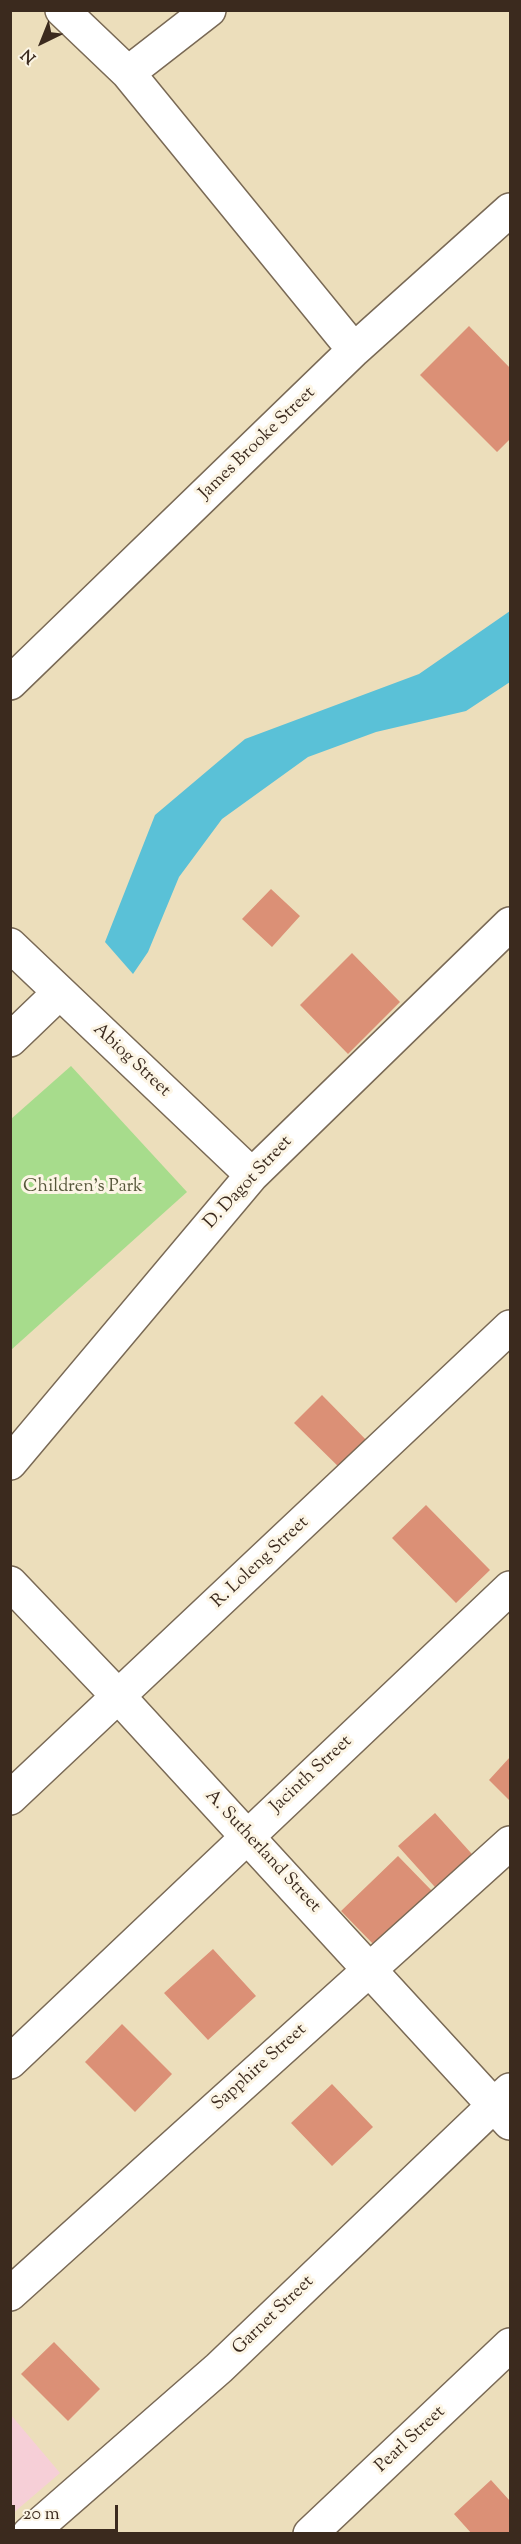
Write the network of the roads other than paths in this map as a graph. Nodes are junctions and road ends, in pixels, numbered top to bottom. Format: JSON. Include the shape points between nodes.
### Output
{"nodes":[{"id":1,"x":62,"y":10,"type":"edge"},
{"id":2,"x":209,"y":10,"type":"edge"},
{"id":3,"x":128,"y":73,"type":"junction"},
{"id":4,"x":510,"y":210,"type":"edge"},
{"id":5,"x":354,"y":350,"type":"junction"},
{"id":6,"x":10,"y":683,"type":"edge"},
{"id":7,"x":510,"y":924,"type":"edge"},
{"id":8,"x":10,"y":945,"type":"edge"},
{"id":9,"x":59,"y":993,"type":"junction"},
{"id":10,"x":10,"y":1040,"type":"edge"},
{"id":11,"x":252,"y":1175,"type":"junction"},
{"id":12,"x":510,"y":1328,"type":"edge"},
{"id":13,"x":10,"y":1463,"type":"edge"},
{"id":14,"x":10,"y":1583,"type":"edge"},
{"id":15,"x":510,"y":1588,"type":"edge"},
{"id":16,"x":118,"y":1696,"type":"junction"},
{"id":17,"x":10,"y":1798,"type":"edge"},
{"id":18,"x":247,"y":1836,"type":"junction"},
{"id":19,"x":510,"y":1843,"type":"edge"},
{"id":20,"x":370,"y":1968,"type":"junction"},
{"id":21,"x":10,"y":2062,"type":"edge"},
{"id":22,"x":505,"y":2106,"type":"edge"},
{"id":23,"x":10,"y":2294,"type":"edge"},
{"id":24,"x":510,"y":2345,"type":"edge"},
{"id":25,"x":29,"y":2534,"type":"edge"},
{"id":26,"x":310,"y":2534,"type":"edge"}],
"edges":[{"from":1,"to":3,"type":"street"},
{"from":2,"to":3,"type":"street"},
{"from":3,"to":5,"type":"street"},
{"from":4,"to":5,"type":"street","name":"James Brooke Street"},
{"from":5,"to":6,"type":"street","name":"James Brooke Street"},
{"from":7,"to":11,"type":"street","name":"D. Dagot Street"},
{"from":8,"to":9,"type":"street","name":"Abiog Street"},
{"from":9,"to":10,"type":"street"},
{"from":9,"to":11,"type":"street","name":"Abiog Street"},
{"from":11,"to":13,"type":"street","name":"D. Dagot Street"},
{"from":12,"to":16,"type":"street","name":"R. Loleng Street"},
{"from":14,"to":16,"type":"street","name":"A. Sutherland Street"},
{"from":15,"to":18,"type":"street","name":"Jacinth Street"},
{"from":16,"to":17,"type":"street","name":"R. Loleng Street"},
{"from":16,"to":18,"type":"street","name":"A. Sutherland Street"},
{"from":18,"to":20,"type":"street","name":"A. Sutherland Street"},
{"from":18,"to":21,"type":"street","name":"Jacinth Street"},
{"from":19,"to":20,"type":"street","name":"Sapphire Street"},
{"from":20,"to":22,"type":"street","name":"A. Sutherland Street"},
{"from":20,"to":23,"type":"street","name":"Sapphire Street"},
{"from":22,"to":25,"type":"street","name":"Garnet Street","via":[[219,2368]]},
{"from":24,"to":26,"type":"street","name":"Pearl Street"}]}
